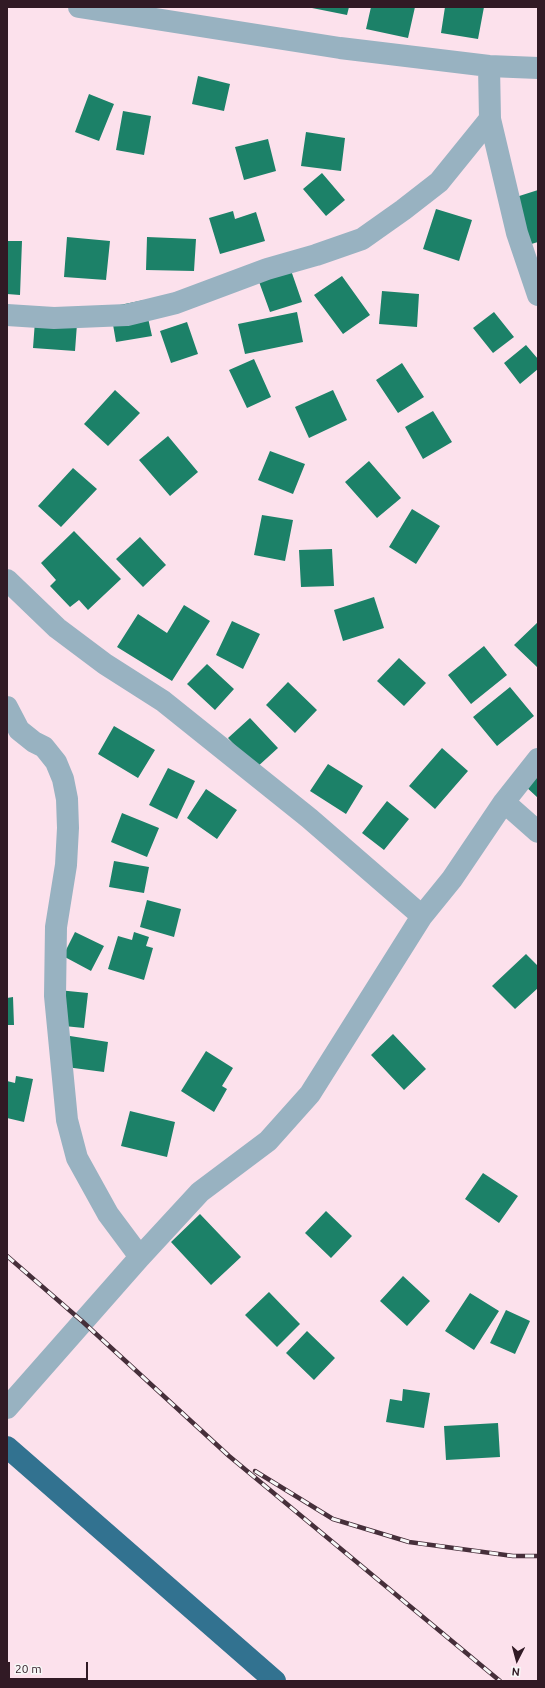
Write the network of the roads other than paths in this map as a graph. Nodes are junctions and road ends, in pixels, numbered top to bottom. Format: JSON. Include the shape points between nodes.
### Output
{"nodes":[{"id":1,"x":78,"y":7,"type":"edge"},
{"id":2,"x":489,"y":66,"type":"junction"},
{"id":3,"x":538,"y":68,"type":"edge"},
{"id":4,"x":490,"y":119,"type":"junction"},
{"id":5,"x":538,"y":295,"type":"edge"},
{"id":6,"x":7,"y":315,"type":"edge"},
{"id":7,"x":8,"y":585,"type":"edge"},
{"id":8,"x":7,"y":708,"type":"edge"},
{"id":9,"x":538,"y":759,"type":"edge"},
{"id":10,"x":504,"y":802,"type":"junction"},
{"id":11,"x":538,"y":832,"type":"edge"},
{"id":12,"x":422,"y":916,"type":"junction"},
{"id":13,"x":140,"y":1257,"type":"junction"},
{"id":14,"x":7,"y":1408,"type":"edge"},
{"id":15,"x":7,"y":1447,"type":"edge"},
{"id":16,"x":275,"y":1681,"type":"edge"}],
"edges":[{"from":1,"to":2,"type":"street","via":[[340,48]]},
{"from":2,"to":3,"type":"street"},
{"from":2,"to":4,"type":"street"},
{"from":4,"to":5,"type":"street","via":[[517,233]]},
{"from":4,"to":6,"type":"street","via":[[439,182],[362,239],[267,269],[176,303],[127,315],[54,318]]},
{"from":7,"to":12,"type":"street","via":[[57,628],[105,664],[163,700],[310,818]]},
{"from":8,"to":13,"type":"street","via":[[19,730],[44,747],[56,762],[67,799],[66,865],[56,927],[55,996],[67,1120],[77,1158],[108,1214]]},
{"from":9,"to":10,"type":"street"},
{"from":10,"to":11,"type":"street"},
{"from":10,"to":12,"type":"street","via":[[452,879]]},
{"from":12,"to":13,"type":"street","via":[[310,1094],[268,1141],[200,1192]]},
{"from":13,"to":14,"type":"street"},
{"from":15,"to":16,"type":"highway"}]}
